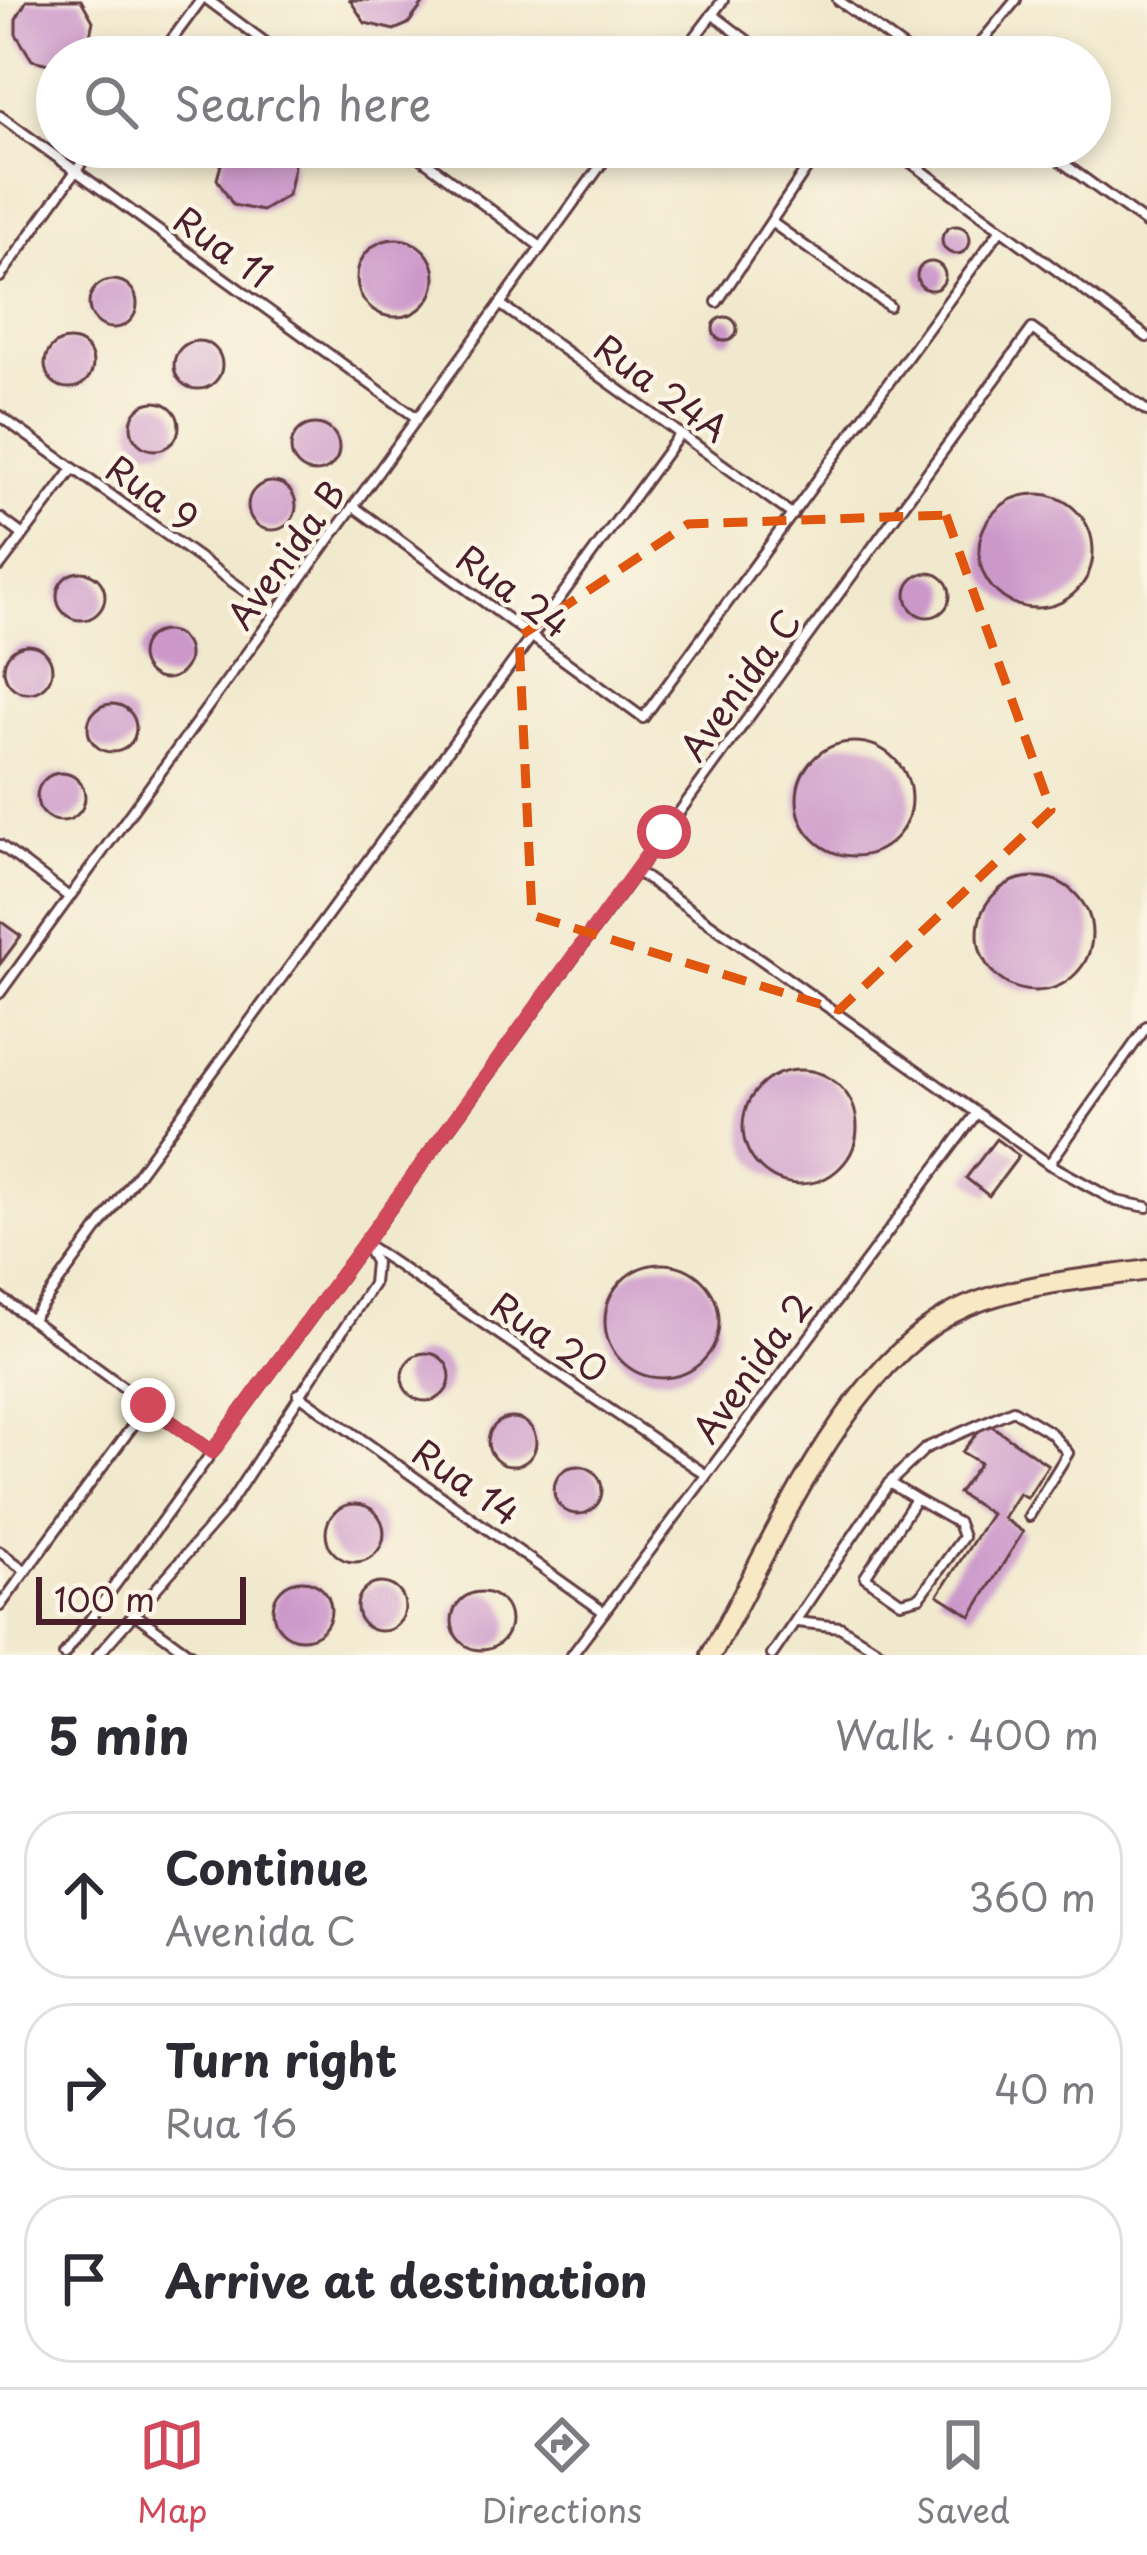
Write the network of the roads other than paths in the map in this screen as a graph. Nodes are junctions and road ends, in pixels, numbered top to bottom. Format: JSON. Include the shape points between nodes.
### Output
{"nodes":[{"id":1,"x":204,"y":0,"type":"edge"},
{"id":2,"x":722,"y":0,"type":"edge"},
{"id":3,"x":838,"y":0,"type":"edge"},
{"id":4,"x":1016,"y":0,"type":"edge"},
{"id":5,"x":712,"y":14,"type":"junction"},
{"id":6,"x":176,"y":36,"type":"edge"},
{"id":7,"x":255,"y":36,"type":"edge"},
{"id":8,"x":696,"y":36,"type":"edge"},
{"id":9,"x":741,"y":36,"type":"edge"},
{"id":10,"x":887,"y":36,"type":"edge"},
{"id":11,"x":986,"y":36,"type":"edge"},
{"id":12,"x":0,"y":116,"type":"edge"},
{"id":13,"x":36,"y":143,"type":"edge"},
{"id":14,"x":70,"y":168,"type":"edge"},
{"id":15,"x":78,"y":168,"type":"edge"},
{"id":16,"x":434,"y":168,"type":"edge"},
{"id":17,"x":599,"y":168,"type":"edge"},
{"id":18,"x":807,"y":168,"type":"edge"},
{"id":19,"x":918,"y":168,"type":"edge"},
{"id":20,"x":1070,"y":168,"type":"edge"},
{"id":21,"x":75,"y":172,"type":"junction"},
{"id":22,"x":770,"y":222,"type":"junction"},
{"id":23,"x":1147,"y":224,"type":"edge"},
{"id":24,"x":1001,"y":229,"type":"junction"},
{"id":25,"x":541,"y":247,"type":"junction"},
{"id":26,"x":0,"y":277,"type":"edge"},
{"id":27,"x":717,"y":302,"type":"dead end"},
{"id":28,"x":500,"y":304,"type":"junction"},
{"id":29,"x":890,"y":306,"type":"dead end"},
{"id":30,"x":1147,"y":338,"type":"edge"},
{"id":31,"x":1147,"y":411,"type":"edge"},
{"id":32,"x":0,"y":416,"type":"edge"},
{"id":33,"x":417,"y":418,"type":"junction"},
{"id":34,"x":680,"y":434,"type":"junction"},
{"id":35,"x":73,"y":469,"type":"junction"},
{"id":36,"x":353,"y":506,"type":"junction"},
{"id":37,"x":793,"y":515,"type":"junction"},
{"id":38,"x":0,"y":518,"type":"edge"},
{"id":39,"x":23,"y":536,"type":"junction"},
{"id":40,"x":0,"y":566,"type":"edge"},
{"id":41,"x":276,"y":613,"type":"junction"},
{"id":42,"x":530,"y":635,"type":"junction"},
{"id":43,"x":0,"y":845,"type":"edge"},
{"id":44,"x":636,"y":871,"type":"junction"},
{"id":45,"x":69,"y":897,"type":"junction"},
{"id":46,"x":0,"y":992,"type":"edge"},
{"id":47,"x":1147,"y":1027,"type":"edge"},
{"id":48,"x":976,"y":1114,"type":"junction"},
{"id":49,"x":1049,"y":1164,"type":"junction"},
{"id":50,"x":1147,"y":1207,"type":"edge"},
{"id":51,"x":364,"y":1243,"type":"junction"},
{"id":52,"x":1147,"y":1270,"type":"edge"},
{"id":53,"x":0,"y":1297,"type":"edge"},
{"id":54,"x":32,"y":1320,"type":"junction"},
{"id":55,"x":298,"y":1394,"type":"junction"},
{"id":56,"x":148,"y":1405,"type":"junction"},
{"id":57,"x":212,"y":1452,"type":"junction"},
{"id":58,"x":705,"y":1474,"type":"junction"},
{"id":59,"x":889,"y":1483,"type":"junction"},
{"id":60,"x":916,"y":1499,"type":"junction"},
{"id":61,"x":1029,"y":1516,"type":"dead end"},
{"id":62,"x":0,"y":1552,"type":"edge"},
{"id":63,"x":26,"y":1571,"type":"junction"},
{"id":64,"x":0,"y":1606,"type":"edge"},
{"id":65,"x":604,"y":1612,"type":"junction"},
{"id":66,"x":136,"y":1615,"type":"junction"},
{"id":67,"x":796,"y":1622,"type":"junction"},
{"id":68,"x":64,"y":1655,"type":"edge"},
{"id":69,"x":98,"y":1655,"type":"edge"},
{"id":70,"x":191,"y":1655,"type":"edge"},
{"id":71,"x":572,"y":1655,"type":"edge"},
{"id":72,"x":711,"y":1655,"type":"edge"},
{"id":73,"x":772,"y":1655,"type":"edge"},
{"id":74,"x":885,"y":1655,"type":"edge"}],
"edges":[{"from":1,"to":6,"type":"lane"},
{"from":1,"to":7,"type":"lane"},
{"from":2,"to":5,"type":"lane"},
{"from":3,"to":10,"type":"lane"},
{"from":4,"to":11,"type":"lane"},
{"from":5,"to":8,"type":"lane"},
{"from":5,"to":9,"type":"lane"},
{"from":12,"to":13,"type":"lane","name":"Rua 11"},
{"from":14,"to":21,"type":"lane","name":"Rua 11"},
{"from":15,"to":21,"type":"lane"},
{"from":16,"to":25,"type":"lane"},
{"from":17,"to":25,"type":"lane","name":"Avenida B"},
{"from":18,"to":22,"type":"lane"},
{"from":19,"to":24,"type":"lane"},
{"from":20,"to":23,"type":"lane"},
{"from":21,"to":26,"type":"lane"},
{"from":21,"to":33,"type":"lane","name":"Rua 11"},
{"from":22,"to":27,"type":"lane"},
{"from":22,"to":29,"type":"lane"},
{"from":24,"to":30,"type":"lane"},
{"from":24,"to":37,"type":"lane"},
{"from":25,"to":28,"type":"lane","name":"Avenida B"},
{"from":28,"to":33,"type":"lane","name":"Avenida B"},
{"from":28,"to":34,"type":"lane","name":"Rua 24A"},
{"from":31,"to":44,"type":"lane","name":"Avenida C","via":[[1032,329]]},
{"from":32,"to":35,"type":"lane","name":"Rua 9"},
{"from":33,"to":36,"type":"lane","name":"Avenida B"},
{"from":34,"to":37,"type":"lane","name":"Rua 24A"},
{"from":34,"to":42,"type":"lane"},
{"from":35,"to":39,"type":"lane"},
{"from":35,"to":41,"type":"lane","name":"Rua 9"},
{"from":36,"to":41,"type":"lane","name":"Avenida B"},
{"from":36,"to":42,"type":"lane","name":"Rua 24"},
{"from":37,"to":42,"type":"lane","name":"Rua 24","via":[[644,718]]},
{"from":38,"to":39,"type":"lane"},
{"from":39,"to":40,"type":"lane"},
{"from":41,"to":45,"type":"lane","name":"Avenida B"},
{"from":42,"to":54,"type":"lane"},
{"from":43,"to":45,"type":"lane"},
{"from":44,"to":48,"type":"lane"},
{"from":44,"to":51,"type":"lane","name":"Avenida C"},
{"from":45,"to":46,"type":"lane","name":"Avenida B"},
{"from":47,"to":49,"type":"lane"},
{"from":48,"to":49,"type":"lane"},
{"from":48,"to":58,"type":"lane","name":"Avenida 2"},
{"from":49,"to":50,"type":"lane","via":[[1116,1201]]},
{"from":51,"to":55,"type":"lane","via":[[375,1262],[374,1284]]},
{"from":51,"to":57,"type":"lane","name":"Avenida C"},
{"from":51,"to":58,"type":"lane","name":"Rua 20"},
{"from":52,"to":72,"type":"main road","via":[[972,1304],[907,1340],[858,1394]]},
{"from":53,"to":54,"type":"lane"},
{"from":54,"to":56,"type":"lane"},
{"from":55,"to":65,"type":"lane","name":"Rua 14"},
{"from":55,"to":66,"type":"lane","via":[[225,1510]]},
{"from":56,"to":57,"type":"lane"},
{"from":56,"to":63,"type":"lane"},
{"from":57,"to":68,"type":"lane","name":"Avenida C"},
{"from":58,"to":65,"type":"lane","name":"Avenida 2"},
{"from":59,"to":60,"type":"lane"},
{"from":59,"to":61,"type":"lane","via":[[926,1448],[1013,1410],[1068,1453]]},
{"from":59,"to":67,"type":"lane"},
{"from":60,"to":60,"type":"lane","via":[[958,1523],[963,1537],[920,1597],[901,1602],[870,1585],[866,1568]]},
{"from":62,"to":63,"type":"lane"},
{"from":63,"to":64,"type":"lane"},
{"from":65,"to":71,"type":"lane","name":"Avenida 2"},
{"from":66,"to":69,"type":"lane"},
{"from":66,"to":70,"type":"lane"},
{"from":67,"to":73,"type":"lane"},
{"from":67,"to":74,"type":"lane","via":[[840,1627]]}]}
